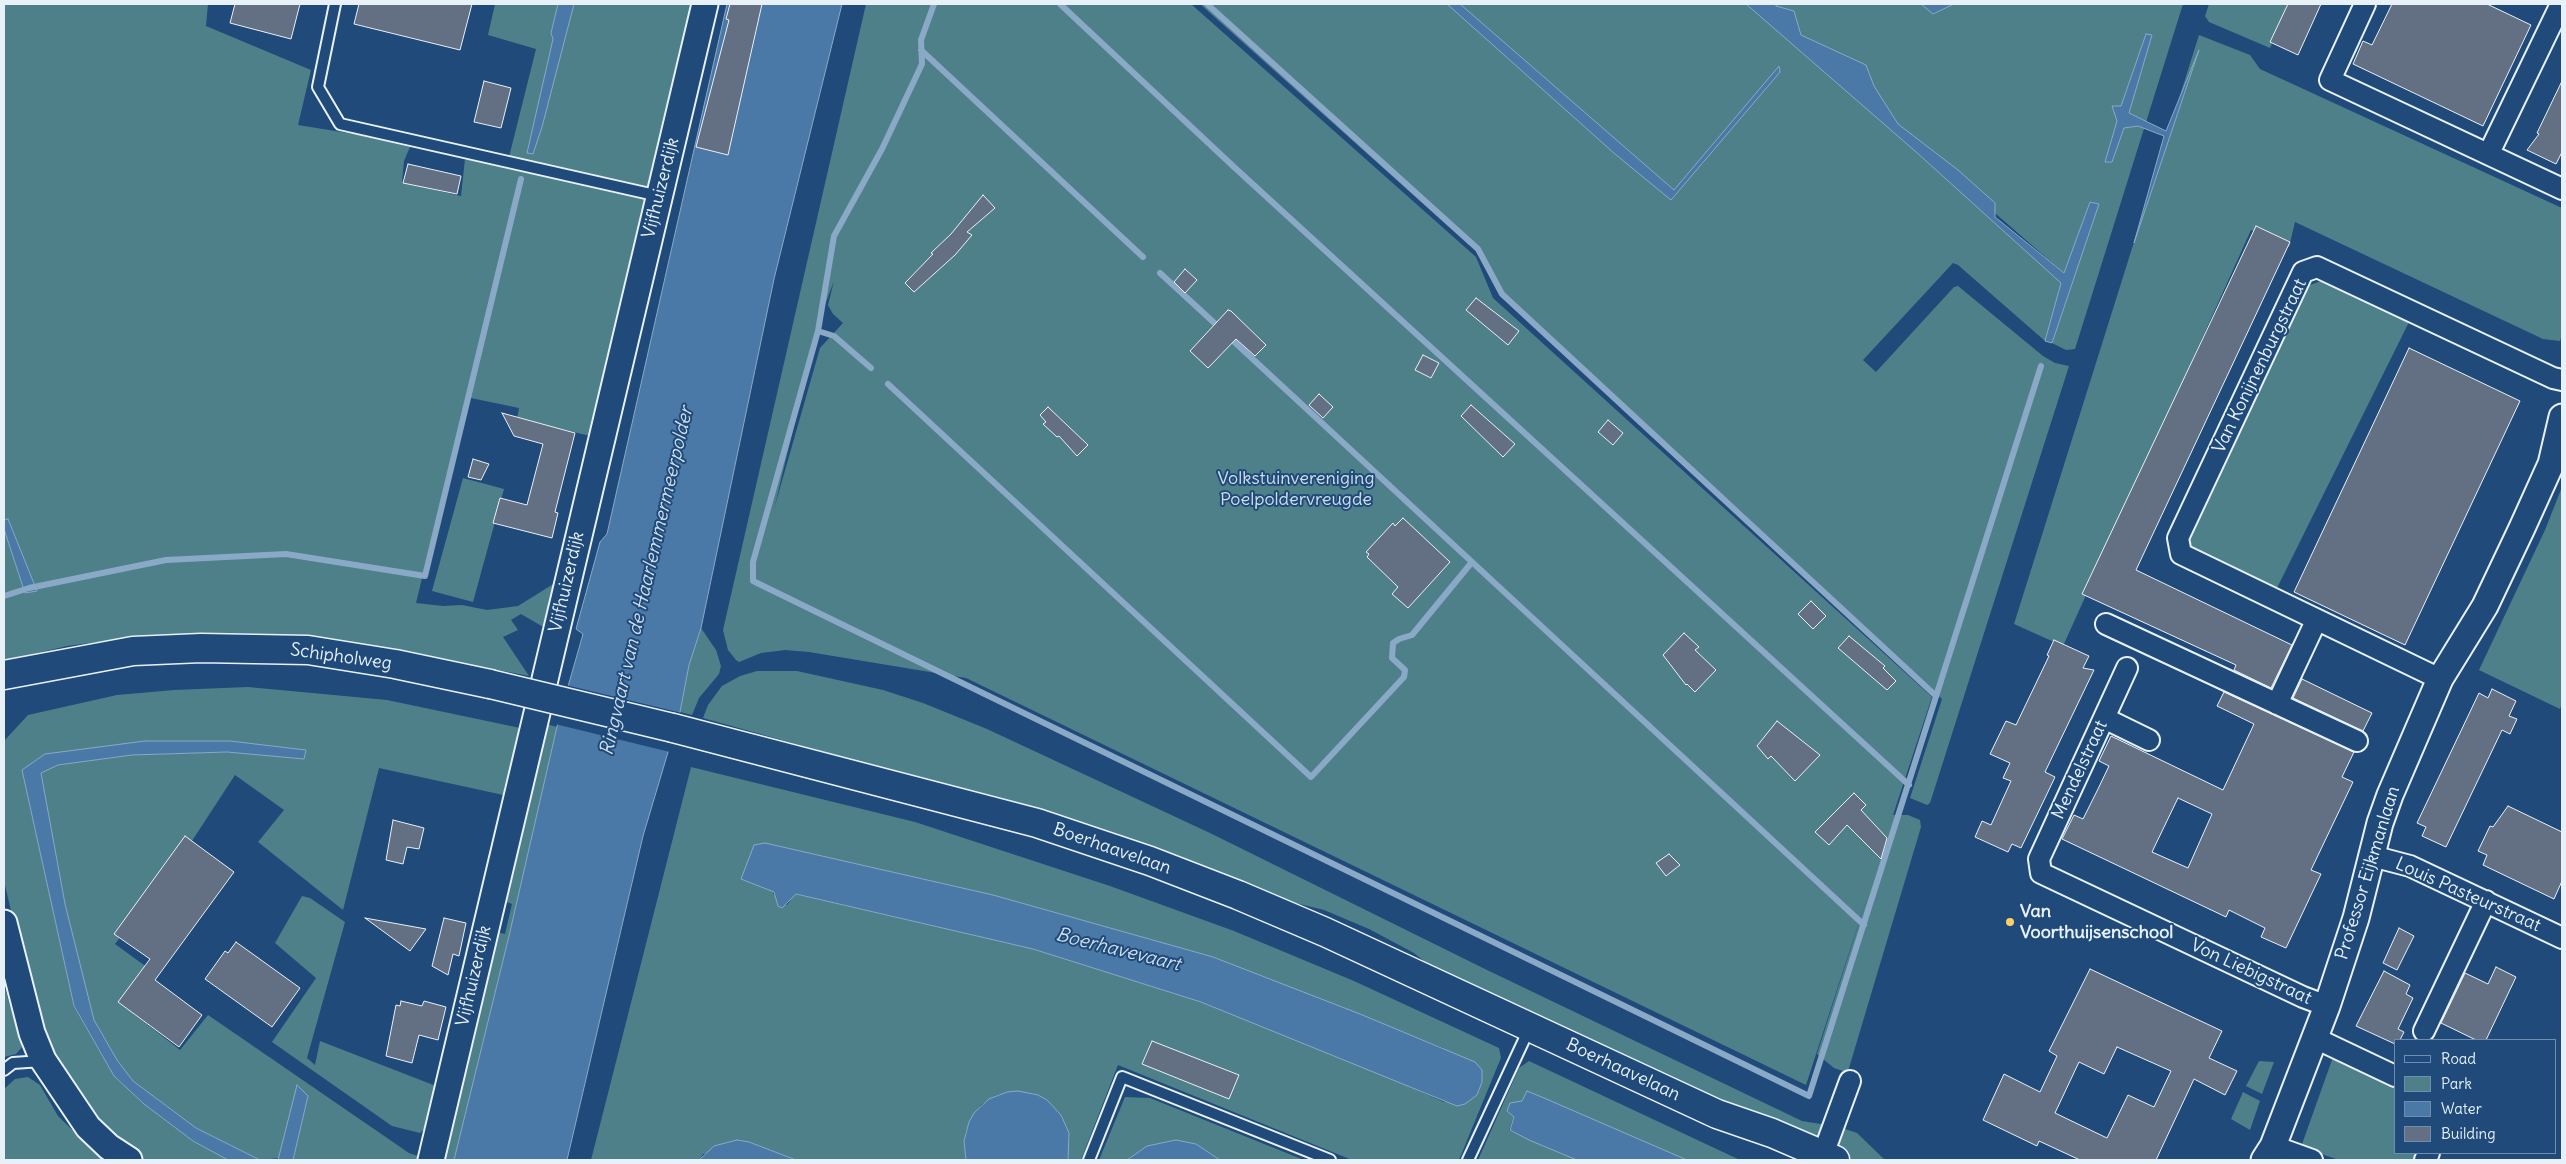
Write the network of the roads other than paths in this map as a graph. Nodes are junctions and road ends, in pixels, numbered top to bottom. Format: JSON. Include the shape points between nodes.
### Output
{"nodes":[{"id":1,"x":335,"y":4,"type":"edge"},
{"id":2,"x":705,"y":4,"type":"edge"},
{"id":3,"x":2365,"y":4,"type":"edge"},
{"id":4,"x":2561,"y":4,"type":"edge"},
{"id":5,"x":2489,"y":153,"type":"junction"},
{"id":6,"x":2562,"y":189,"type":"edge"},
{"id":7,"x":659,"y":196,"type":"junction"},
{"id":8,"x":2562,"y":380,"type":"edge"},
{"id":9,"x":2562,"y":417,"type":"edge"},
{"id":10,"x":2316,"y":620,"type":"junction"},
{"id":11,"x":2106,"y":624,"type":"dead end"},
{"id":12,"x":2127,"y":668,"type":"dead end"},
{"id":13,"x":4,"y":675,"type":"edge"},
{"id":14,"x":2440,"y":679,"type":"junction"},
{"id":15,"x":2277,"y":704,"type":"junction"},
{"id":16,"x":2104,"y":718,"type":"junction"},
{"id":17,"x":673,"y":728,"type":"joint"},
{"id":18,"x":2149,"y":740,"type":"dead end"},
{"id":19,"x":2357,"y":741,"type":"dead end"},
{"id":20,"x":2372,"y":856,"type":"junction"},
{"id":21,"x":2041,"y":873,"type":"joint"},
{"id":22,"x":2486,"y":901,"type":"junction"},
{"id":23,"x":4,"y":923,"type":"edge"},
{"id":24,"x":2562,"y":938,"type":"edge"},
{"id":25,"x":2327,"y":1006,"type":"junction"},
{"id":26,"x":2424,"y":1031,"type":"dead end"},
{"id":27,"x":1525,"y":1038,"type":"junction"},
{"id":28,"x":2316,"y":1038,"type":"junction"},
{"id":29,"x":43,"y":1060,"type":"junction"},
{"id":30,"x":4,"y":1070,"type":"edge"},
{"id":31,"x":2394,"y":1076,"type":"edge"},
{"id":32,"x":1850,"y":1081,"type":"dead end"},
{"id":33,"x":1717,"y":1114,"type":"junction"},
{"id":34,"x":2270,"y":1155,"type":"edge"},
{"id":35,"x":1827,"y":1158,"type":"edge"},
{"id":36,"x":129,"y":1160,"type":"edge"},
{"id":37,"x":431,"y":1160,"type":"edge"},
{"id":38,"x":1089,"y":1160,"type":"edge"},
{"id":39,"x":1330,"y":1160,"type":"edge"},
{"id":40,"x":1468,"y":1160,"type":"edge"},
{"id":41,"x":1792,"y":1160,"type":"edge"},
{"id":42,"x":2312,"y":1160,"type":"edge"}],
"edges":[{"from":1,"to":7,"type":"lane","via":[[318,87],[340,124]]},
{"from":2,"to":7,"type":"street","name":"Vijfhuizerdijk"},
{"from":3,"to":5,"type":"street","via":[[2330,80]]},
{"from":4,"to":5,"type":"street"},
{"from":5,"to":6,"type":"street"},
{"from":7,"to":37,"type":"street","name":"Vijfhuizerdijk"},
{"from":8,"to":10,"type":"street","name":"Van Konijnenburgstraat","via":[[2317,267],[2303,272],[2178,538],[2181,554]]},
{"from":9,"to":14,"type":"street","name":"Professor Eijkmanlaan","via":[[2550,464],[2522,528],[2485,606]]},
{"from":10,"to":14,"type":"street","name":"Van Konijnenburgstraat"},
{"from":10,"to":15,"type":"street"},
{"from":11,"to":15,"type":"street"},
{"from":12,"to":16,"type":"street","name":"Mendelstraat"},
{"from":13,"to":17,"type":"main road","name":"Schipholweg","bridge":true,"via":[[133,651],[201,648],[308,650],[490,684]]},
{"from":14,"to":20,"type":"street","name":"Professor Eijkmanlaan","via":[[2390,795]]},
{"from":15,"to":19,"type":"street"},
{"from":16,"to":18,"type":"street"},
{"from":16,"to":21,"type":"street","name":"Mendelstraat","via":[[2039,859]]},
{"from":17,"to":27,"type":"main road","name":"Boerhaavelaan","via":[[1037,823],[1150,861],[1316,928]]},
{"from":20,"to":22,"type":"street","name":"Louis Pasteurstraat","via":[[2410,866]]},
{"from":20,"to":25,"type":"street","name":"Professor Eijkmanlaan"},
{"from":21,"to":25,"type":"street","name":"Von Liebigstraat"},
{"from":22,"to":24,"type":"street","name":"Louis Pasteurstraat"},
{"from":22,"to":26,"type":"street"},
{"from":23,"to":29,"type":"street","via":[[32,1033]]},
{"from":25,"to":28,"type":"street","name":"Professor Eijkmanlaan"},
{"from":27,"to":33,"type":"main road","name":"Boerhaavelaan"},
{"from":27,"to":40,"type":"lane"},
{"from":28,"to":31,"type":"street"},
{"from":28,"to":34,"type":"street","name":"Professor Eijkmanlaan"},
{"from":29,"to":30,"type":"lane","via":[[13,1063]]},
{"from":29,"to":36,"type":"street","via":[[88,1127]]},
{"from":32,"to":35,"type":"street"},
{"from":33,"to":35,"type":"main road","name":"Boerhaavelaan","via":[[1772,1132]]},
{"from":33,"to":41,"type":"main road","name":"Boerhaavelaan","via":[[1762,1146]]},
{"from":34,"to":42,"type":"street"},
{"from":38,"to":39,"type":"lane","via":[[1122,1077]]}]}
